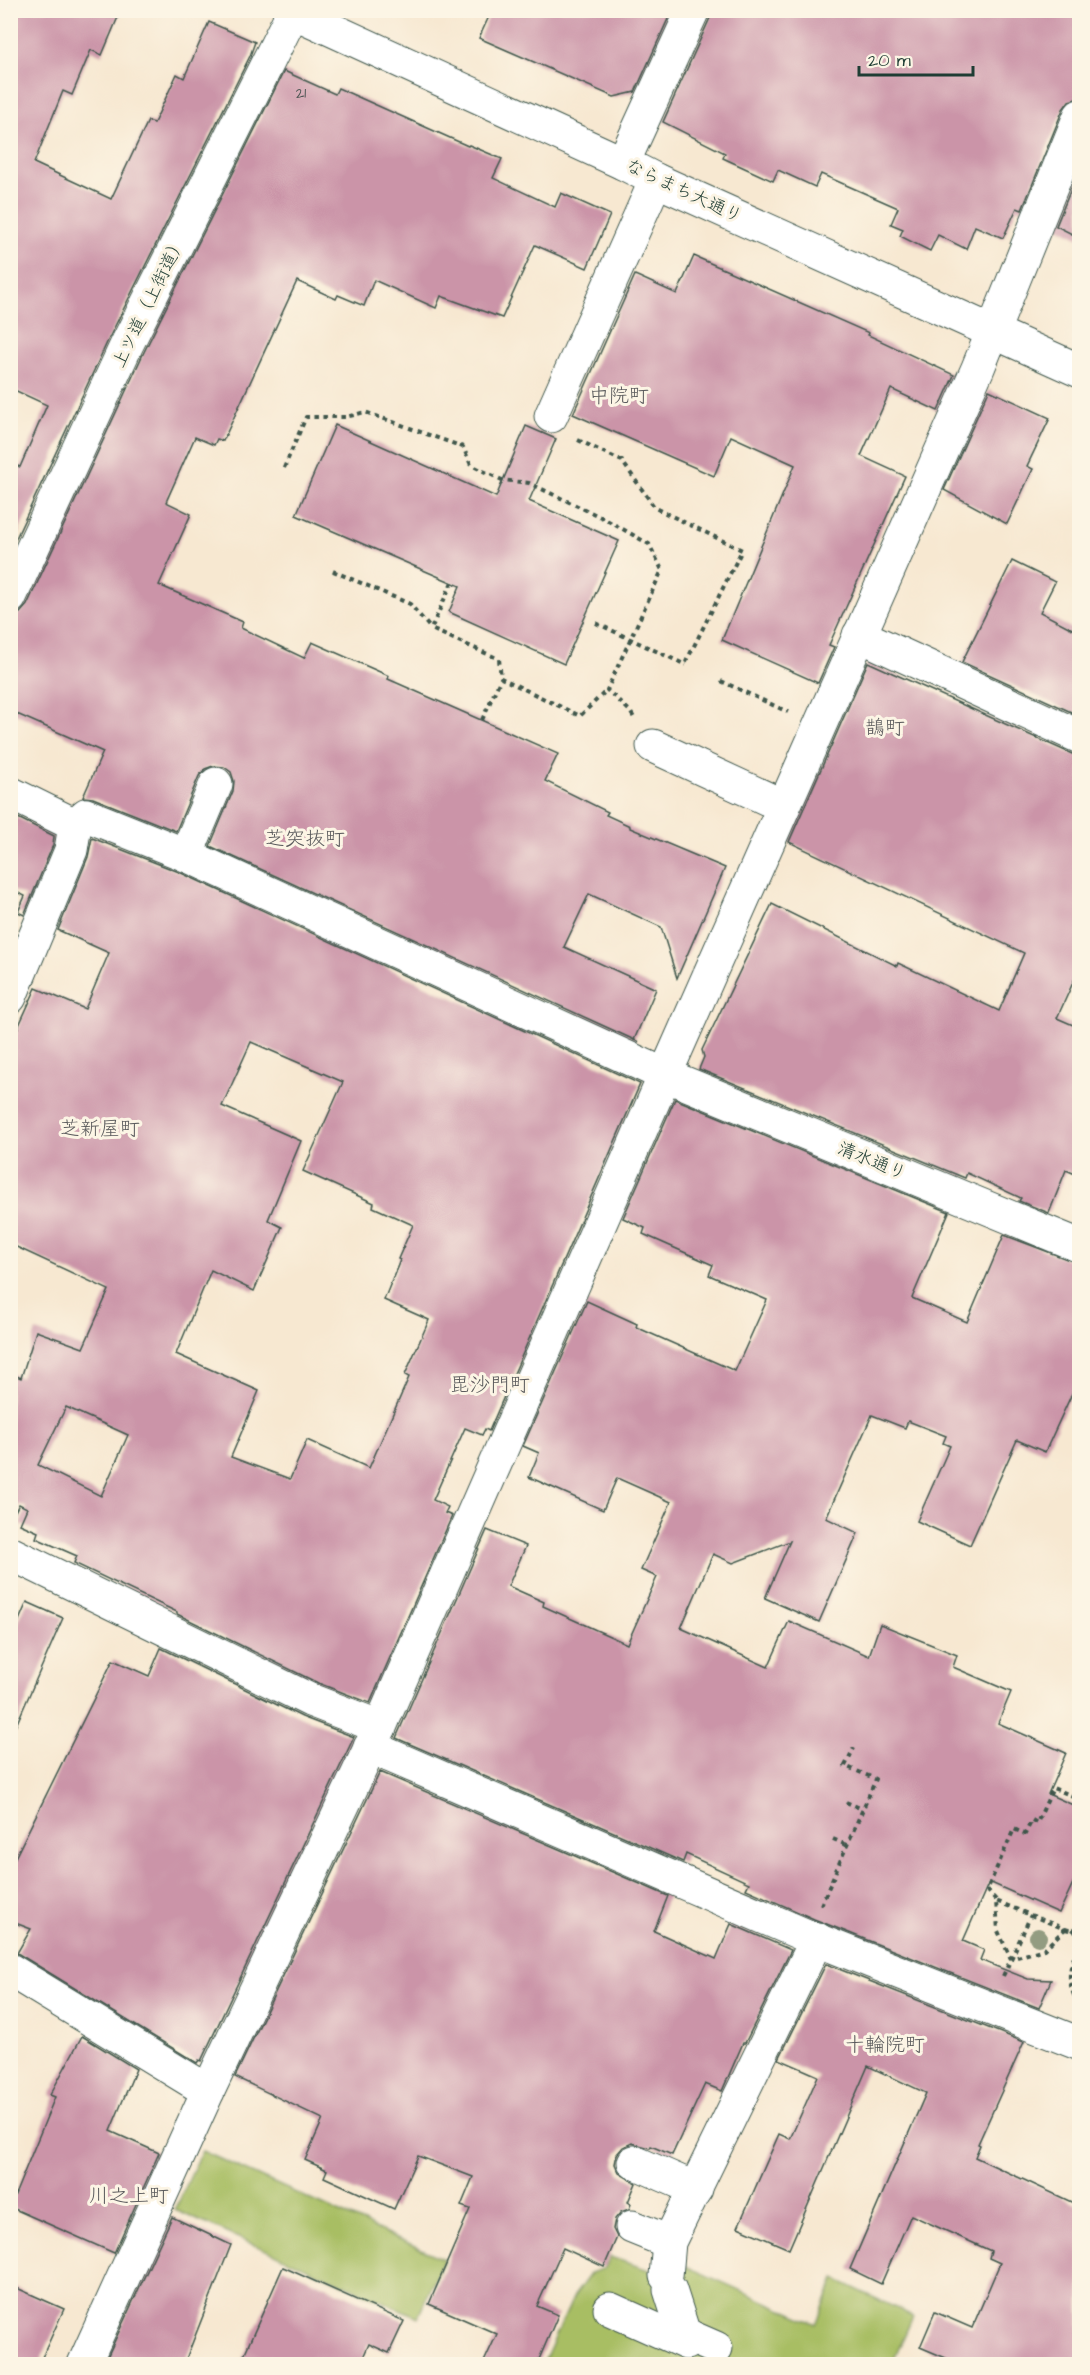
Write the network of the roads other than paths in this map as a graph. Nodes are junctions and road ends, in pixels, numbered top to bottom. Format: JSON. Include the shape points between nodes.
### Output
{"nodes":[{"id":1,"x":693,"y":10,"type":"edge"},
{"id":2,"x":292,"y":11,"type":"edge"},
{"id":3,"x":1080,"y":116,"type":"edge"},
{"id":4,"x":623,"y":163,"type":"junction"},
{"id":5,"x":656,"y":180,"type":"junction"},
{"id":6,"x":993,"y":331,"type":"junction"},
{"id":7,"x":1080,"y":371,"type":"edge"},
{"id":8,"x":551,"y":417,"type":"road end"},
{"id":9,"x":10,"y":597,"type":"edge"},
{"id":10,"x":860,"y":635,"type":"junction"},
{"id":11,"x":1080,"y":737,"type":"edge"},
{"id":12,"x":653,"y":746,"type":"road end"},
{"id":13,"x":216,"y":784,"type":"dead end"},
{"id":14,"x":10,"y":793,"type":"edge"},
{"id":15,"x":783,"y":806,"type":"junction"},
{"id":16,"x":75,"y":825,"type":"junction"},
{"id":17,"x":186,"y":855,"type":"junction"},
{"id":18,"x":10,"y":997,"type":"edge"},
{"id":19,"x":665,"y":1075,"type":"junction"},
{"id":20,"x":1080,"y":1246,"type":"edge"},
{"id":21,"x":10,"y":1553,"type":"edge"},
{"id":22,"x":375,"y":1737,"type":"junction"},
{"id":23,"x":812,"y":1937,"type":"junction"},
{"id":24,"x":10,"y":1970,"type":"edge"},
{"id":25,"x":1080,"y":2044,"type":"edge"},
{"id":26,"x":208,"y":2091,"type":"junction"},
{"id":27,"x":634,"y":2162,"type":"dead end"},
{"id":28,"x":696,"y":2189,"type":"junction"},
{"id":29,"x":632,"y":2227,"type":"dead end"},
{"id":30,"x":669,"y":2242,"type":"junction"},
{"id":31,"x":610,"y":2309,"type":"dead end"},
{"id":32,"x":84,"y":2364,"type":"edge"}],
"edges":[{"from":1,"to":4,"type":"street"},
{"from":2,"to":4,"type":"street","name":"ならまち大通り"},
{"from":2,"to":9,"type":"street","name":"上ツ道（上街道）","via":[[127,344]]},
{"from":3,"to":6,"type":"street"},
{"from":4,"to":5,"type":"street","name":"ならまち大通り"},
{"from":5,"to":6,"type":"street","name":"ならまち大通り"},
{"from":5,"to":8,"type":"street"},
{"from":6,"to":7,"type":"street","name":"ならまち大通り"},
{"from":6,"to":10,"type":"street"},
{"from":10,"to":11,"type":"street"},
{"from":10,"to":15,"type":"street"},
{"from":12,"to":15,"type":"street"},
{"from":13,"to":17,"type":"street"},
{"from":14,"to":16,"type":"street"},
{"from":15,"to":19,"type":"street"},
{"from":16,"to":17,"type":"street","name":"清水通り","via":[[86,815]]},
{"from":16,"to":18,"type":"street","via":[[71,850]]},
{"from":17,"to":19,"type":"street","name":"清水通り"},
{"from":19,"to":20,"type":"street","name":"清水通り"},
{"from":19,"to":22,"type":"street"},
{"from":21,"to":22,"type":"street","via":[[310,1700]]},
{"from":22,"to":23,"type":"street"},
{"from":22,"to":26,"type":"street"},
{"from":23,"to":25,"type":"street"},
{"from":23,"to":28,"type":"street"},
{"from":24,"to":26,"type":"street"},
{"from":26,"to":32,"type":"street"},
{"from":27,"to":28,"type":"street"},
{"from":28,"to":30,"type":"street"},
{"from":29,"to":30,"type":"street"},
{"from":30,"to":31,"type":"street","via":[[668,2283],[684,2334],[702,2342],[686,2343]]}]}
